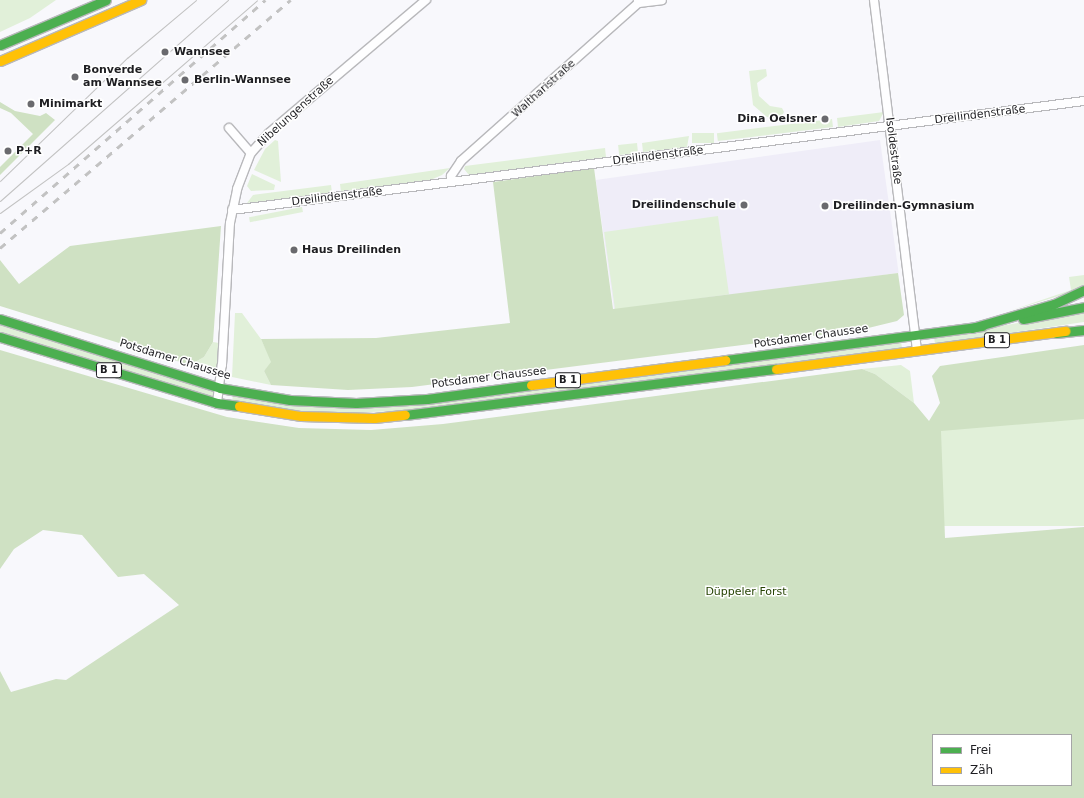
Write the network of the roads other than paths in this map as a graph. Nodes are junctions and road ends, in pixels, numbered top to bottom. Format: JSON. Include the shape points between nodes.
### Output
{"nodes":[{"id":1,"x":106,"y":0,"type":"edge"},
{"id":2,"x":141,"y":0,"type":"edge"},
{"id":3,"x":426,"y":0,"type":"edge"},
{"id":4,"x":662,"y":0,"type":"edge"},
{"id":5,"x":874,"y":0,"type":"edge"},
{"id":6,"x":640,"y":1,"type":"edge"},
{"id":7,"x":0,"y":45,"type":"edge"},
{"id":8,"x":0,"y":61,"type":"edge"},
{"id":9,"x":1084,"y":102,"type":"edge"},
{"id":10,"x":890,"y":126,"type":"junction"},
{"id":11,"x":229,"y":128,"type":"dead end"},
{"id":12,"x":251,"y":153,"type":"junction"},
{"id":13,"x":451,"y":182,"type":"junction"},
{"id":14,"x":232,"y":210,"type":"junction"},
{"id":15,"x":1082,"y":292,"type":"edge"},
{"id":16,"x":1084,"y":307,"type":"edge"},
{"id":17,"x":0,"y":319,"type":"edge"},
{"id":18,"x":1084,"y":326,"type":"edge"},
{"id":19,"x":972,"y":328,"type":"junction"},
{"id":20,"x":1084,"y":330,"type":"edge"},
{"id":21,"x":1056,"y":333,"type":"junction"},
{"id":22,"x":916,"y":335,"type":"junction"},
{"id":23,"x":0,"y":337,"type":"edge"},
{"id":24,"x":917,"y":350,"type":"junction"},
{"id":25,"x":220,"y":388,"type":"junction"},
{"id":26,"x":217,"y":403,"type":"junction"}],
"edges":[{"from":1,"to":7,"type":"main road"},
{"from":2,"to":8,"type":"main road"},
{"from":3,"to":12,"type":"street","name":"Nibelungenstraße","via":[[269,133]]},
{"from":4,"to":6,"type":"street"},
{"from":5,"to":10,"type":"street","name":"Isoldestraße"},
{"from":6,"to":13,"type":"street","name":"Waltharistraße","via":[[461,161],[451,176]]},
{"from":9,"to":10,"type":"street","name":"Dreilindenstraße"},
{"from":10,"to":13,"type":"street","name":"Dreilindenstraße"},
{"from":10,"to":22,"type":"street","name":"Isoldestraße"},
{"from":11,"to":12,"type":"street"},
{"from":12,"to":14,"type":"street","name":"Nibelungenstraße"},
{"from":13,"to":14,"type":"street","name":"Dreilindenstraße"},
{"from":14,"to":25,"type":"street","name":"Nibelungenstraße"},
{"from":15,"to":19,"type":"main road","via":[[1054,304]]},
{"from":16,"to":19,"type":"main road","name":"Potsdamer Chaussee","number":"B 1"},
{"from":17,"to":25,"type":"main road","name":"Potsdamer Chaussee","number":"B 1"},
{"from":18,"to":21,"type":"main road","number":"B 1"},
{"from":19,"to":22,"type":"main road","name":"Potsdamer Chaussee","number":"B 1"},
{"from":20,"to":21,"type":"main road"},
{"from":21,"to":24,"type":"main road","number":"B 1"},
{"from":22,"to":24,"type":"street","name":"Isoldestraße"},
{"from":22,"to":25,"type":"main road","name":"Potsdamer Chaussee","number":"B 1","via":[[405,401],[302,401]]},
{"from":23,"to":26,"type":"main road","number":"B 1"},
{"from":24,"to":26,"type":"main road","number":"B 1","via":[[398,416],[301,416]]},
{"from":25,"to":26,"type":"street","name":"Nibelungenstraße"}]}
